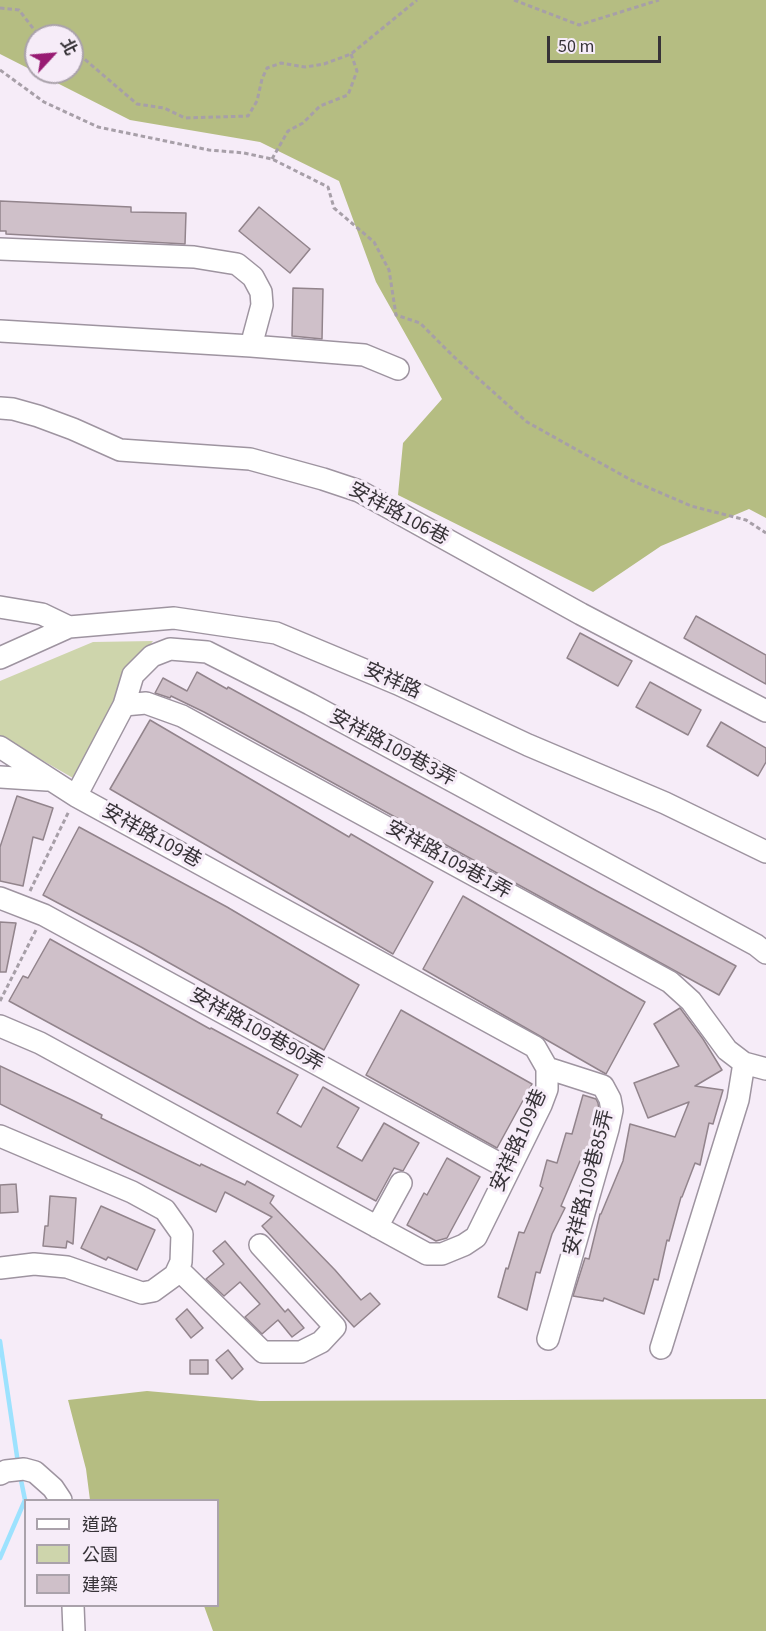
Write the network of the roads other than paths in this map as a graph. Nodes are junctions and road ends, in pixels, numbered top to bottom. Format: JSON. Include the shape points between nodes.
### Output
{"nodes":[{"id":1,"x":0,"y":249,"type":"edge"},
{"id":2,"x":0,"y":331,"type":"edge"},
{"id":3,"x":251,"y":346,"type":"junction"},
{"id":4,"x":398,"y":369,"type":"dead end"},
{"id":5,"x":0,"y":408,"type":"edge"},
{"id":6,"x":0,"y":607,"type":"edge"},
{"id":7,"x":69,"y":627,"type":"junction"},
{"id":8,"x":0,"y":658,"type":"edge"},
{"id":9,"x":124,"y":705,"type":"junction"},
{"id":10,"x":766,"y":711,"type":"edge"},
{"id":11,"x":0,"y":747,"type":"edge"},
{"id":12,"x":0,"y":777,"type":"edge"},
{"id":13,"x":51,"y":780,"type":"junction"},
{"id":14,"x":76,"y":796,"type":"junction"},
{"id":15,"x":766,"y":852,"type":"edge"},
{"id":16,"x":0,"y":898,"type":"edge"},
{"id":17,"x":766,"y":953,"type":"edge"},
{"id":18,"x":0,"y":1026,"type":"edge"},
{"id":19,"x":744,"y":1063,"type":"junction"},
{"id":20,"x":547,"y":1068,"type":"junction"},
{"id":21,"x":766,"y":1069,"type":"edge"},
{"id":22,"x":0,"y":1136,"type":"edge"},
{"id":23,"x":509,"y":1169,"type":"junction"},
{"id":24,"x":401,"y":1183,"type":"dead end"},
{"id":25,"x":377,"y":1227,"type":"junction"},
{"id":26,"x":260,"y":1245,"type":"dead end"},
{"id":27,"x":0,"y":1268,"type":"edge"},
{"id":28,"x":178,"y":1269,"type":"junction"},
{"id":29,"x":548,"y":1339,"type":"dead end"},
{"id":30,"x":661,"y":1348,"type":"dead end"},
{"id":31,"x":0,"y":1474,"type":"edge"},
{"id":32,"x":60,"y":1499,"type":"edge"},
{"id":33,"x":73,"y":1607,"type":"edge"},
{"id":34,"x":74,"y":1631,"type":"edge"}],
"edges":[{"from":1,"to":3,"type":"street","via":[[194,257],[237,264],[253,277],[261,292],[262,305]]},
{"from":2,"to":3,"type":"street"},
{"from":3,"to":4,"type":"street","via":[[364,356]]},
{"from":5,"to":10,"type":"street","name":"安祥路106巷","via":[[38,416],[120,450],[250,459],[358,491]]},
{"from":6,"to":7,"type":"street","via":[[42,614]]},
{"from":7,"to":8,"type":"street","name":"安祥路"},
{"from":7,"to":15,"type":"street","name":"安祥路","via":[[174,618],[276,633],[665,803]]},
{"from":9,"to":14,"type":"street","name":"安祥路109巷3弄"},
{"from":9,"to":17,"type":"street","name":"安祥路109巷3弄","via":[[133,675],[152,657],[170,649],[207,652],[310,704]]},
{"from":9,"to":19,"type":"street","name":"安祥路109巷1弄","via":[[146,703],[182,716],[670,982],[691,1001],[727,1050]]},
{"from":11,"to":13,"type":"street","name":"安祥路109巷"},
{"from":12,"to":13,"type":"street"},
{"from":13,"to":14,"type":"street","name":"安祥路109巷"},
{"from":14,"to":20,"type":"street","name":"安祥路109巷","via":[[535,1047]]},
{"from":16,"to":23,"type":"street","name":"安祥路109巷90弄","via":[[44,915]]},
{"from":18,"to":25,"type":"street","name":"安祥路109巷"},
{"from":19,"to":21,"type":"street","name":"安祥路109巷1弄"},
{"from":19,"to":30,"type":"street","via":[[738,1100]]},
{"from":20,"to":23,"type":"street","name":"安祥路109巷","via":[[544,1097]]},
{"from":20,"to":29,"type":"street","name":"安祥路109巷85弄","via":[[603,1086],[612,1110]]},
{"from":22,"to":28,"type":"street","via":[[165,1210],[182,1234]]},
{"from":23,"to":25,"type":"street","name":"安祥路109巷","via":[[476,1237],[464,1245],[442,1254],[427,1254]]},
{"from":24,"to":25,"type":"street"},
{"from":26,"to":28,"type":"street","via":[[335,1327],[321,1342],[301,1352],[263,1352]]},
{"from":27,"to":28,"type":"street","via":[[34,1264],[67,1267],[142,1293],[153,1292]]},
{"from":31,"to":32,"type":"street","via":[[24,1469],[35,1472]]},
{"from":33,"to":34,"type":"street"}]}
